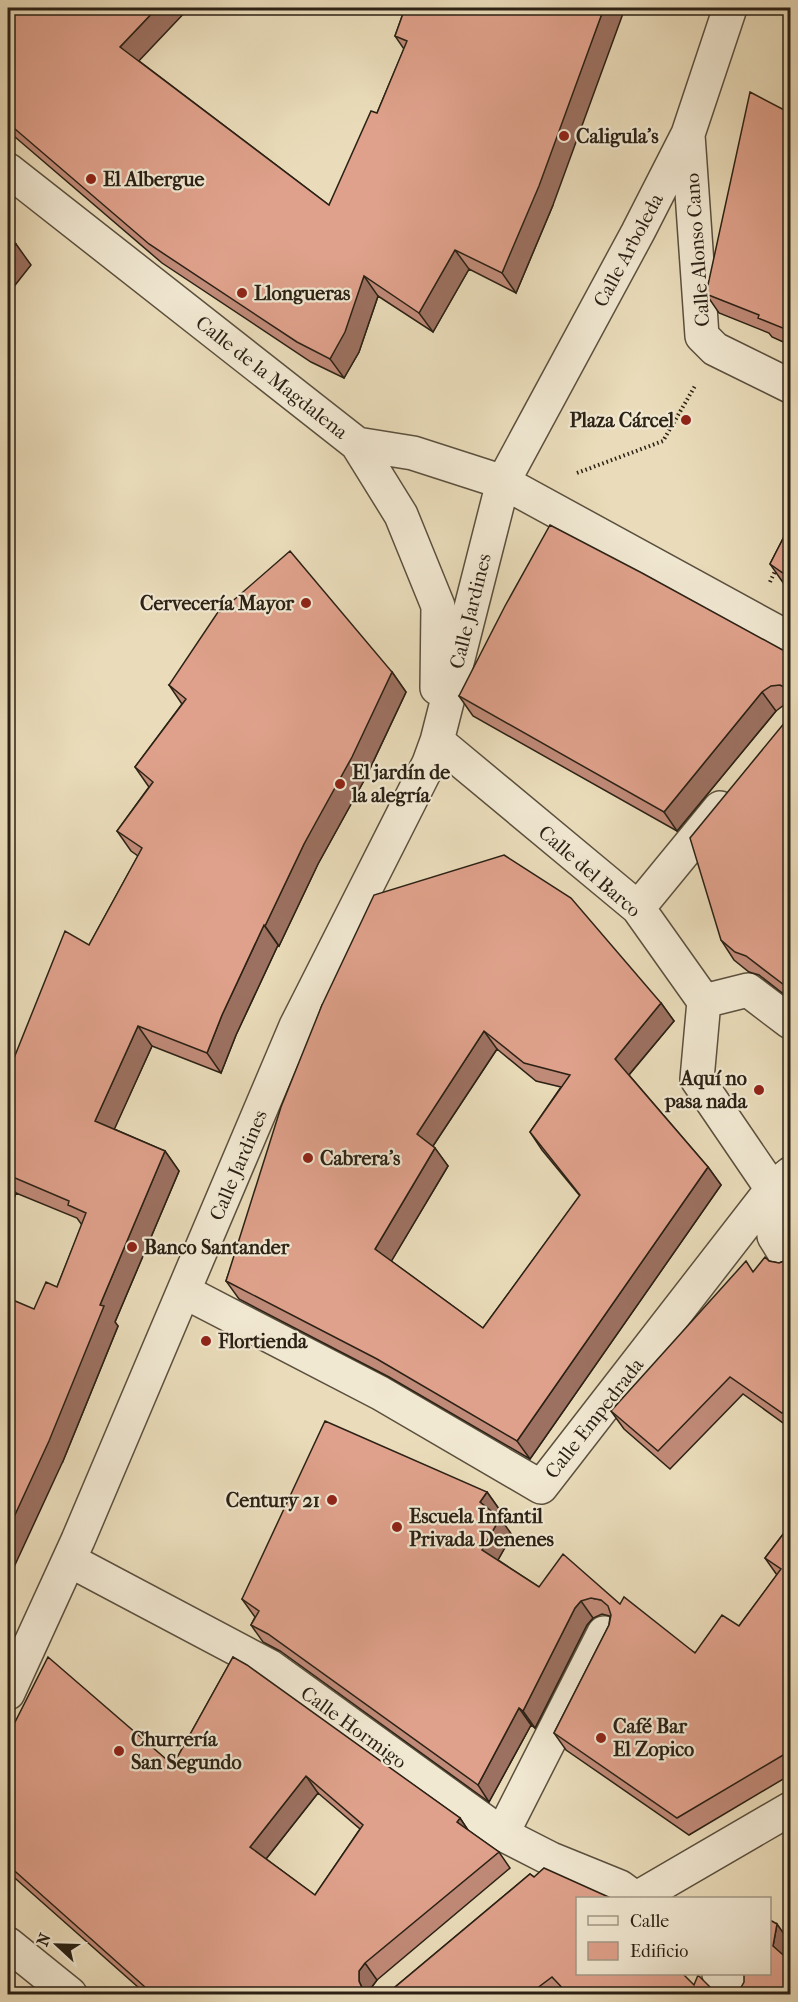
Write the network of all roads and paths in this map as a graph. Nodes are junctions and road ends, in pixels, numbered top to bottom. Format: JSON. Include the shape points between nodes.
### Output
{"nodes":[{"id":1,"x":730,"y":8,"type":"edge"},
{"id":2,"x":688,"y":134,"type":"junction"},
{"id":3,"x":8,"y":170,"type":"edge"},
{"id":4,"x":715,"y":349,"type":"junction"},
{"id":5,"x":790,"y":386,"type":"edge"},
{"id":6,"x":357,"y":444,"type":"junction"},
{"id":7,"x":577,"y":473,"type":"dead end"},
{"id":8,"x":503,"y":482,"type":"junction"},
{"id":9,"x":780,"y":560,"type":"edge"},
{"id":10,"x":765,"y":591,"type":"dead end"},
{"id":11,"x":790,"y":639,"type":"edge"},
{"id":12,"x":437,"y":741,"type":"junction"},
{"id":13,"x":737,"y":788,"type":"edge"},
{"id":14,"x":638,"y":908,"type":"junction"},
{"id":15,"x":704,"y":1001,"type":"junction"},
{"id":16,"x":790,"y":1022,"type":"edge"},
{"id":17,"x":781,"y":1182,"type":"edge"},
{"id":18,"x":790,"y":1262,"type":"edge"},
{"id":19,"x":185,"y":1292,"type":"junction"},
{"id":20,"x":69,"y":1560,"type":"junction"},
{"id":21,"x":604,"y":1633,"type":"edge"},
{"id":22,"x":8,"y":1688,"type":"edge"},
{"id":23,"x":790,"y":1809,"type":"edge"},
{"id":24,"x":502,"y":1834,"type":"junction"},
{"id":25,"x":551,"y":1859,"type":"junction"},
{"id":26,"x":524,"y":1882,"type":"edge"},
{"id":27,"x":633,"y":1897,"type":"edge"},
{"id":28,"x":639,"y":1897,"type":"edge"},
{"id":29,"x":8,"y":1944,"type":"edge"},
{"id":30,"x":720,"y":1975,"type":"edge"},
{"id":31,"x":70,"y":1995,"type":"edge"},
{"id":32,"x":738,"y":1995,"type":"edge"}],
"edges":[{"from":1,"to":2,"type":"street","name":"Calle Arboleda"},
{"from":2,"to":4,"type":"street","name":"Calle Alonso Cano","via":[[702,336]]},
{"from":2,"to":8,"type":"street","name":"Calle Arboleda"},
{"from":3,"to":6,"type":"street","name":"Calle de la Magdalena"},
{"from":4,"to":5,"type":"street","name":"Calle Alonso Cano"},
{"from":4,"to":7,"type":"path","via":[[663,441]]},
{"from":6,"to":8,"type":"street","name":"Calle de la Magdalena","via":[[413,453]]},
{"from":6,"to":12,"type":"street","name":"Calle Jardines","via":[[401,515],[438,606]]},
{"from":8,"to":11,"type":"street","name":"Calle de la Magdalena"},
{"from":8,"to":12,"type":"street","name":"Calle Jardines"},
{"from":9,"to":10,"type":"path"},
{"from":12,"to":14,"type":"street","name":"Calle del Barco"},
{"from":12,"to":19,"type":"street","name":"Calle Jardines","via":[[296,1026]]},
{"from":13,"to":14,"type":"street"},
{"from":14,"to":15,"type":"street","name":"Calle del Barco"},
{"from":15,"to":16,"type":"street","via":[[748,990]]},
{"from":15,"to":17,"type":"street","via":[[697,1079]]},
{"from":17,"to":18,"type":"street","via":[[774,1236]]},
{"from":17,"to":19,"type":"street","name":"Calle Empedrada","via":[[541,1487],[380,1393]]},
{"from":19,"to":20,"type":"street","name":"Calle Jardines"},
{"from":20,"to":22,"type":"street","name":"Calle Jardines"},
{"from":20,"to":24,"type":"street","name":"Calle Hormigo","via":[[269,1666]]},
{"from":21,"to":24,"type":"street"},
{"from":23,"to":28,"type":"street"},
{"from":24,"to":25,"type":"street","name":"Calle Hormigo"},
{"from":25,"to":26,"type":"street"},
{"from":25,"to":27,"type":"street","name":"Calle Hormigo","via":[[620,1887]]},
{"from":29,"to":31,"type":"street"},
{"from":30,"to":32,"type":"street"}]}
